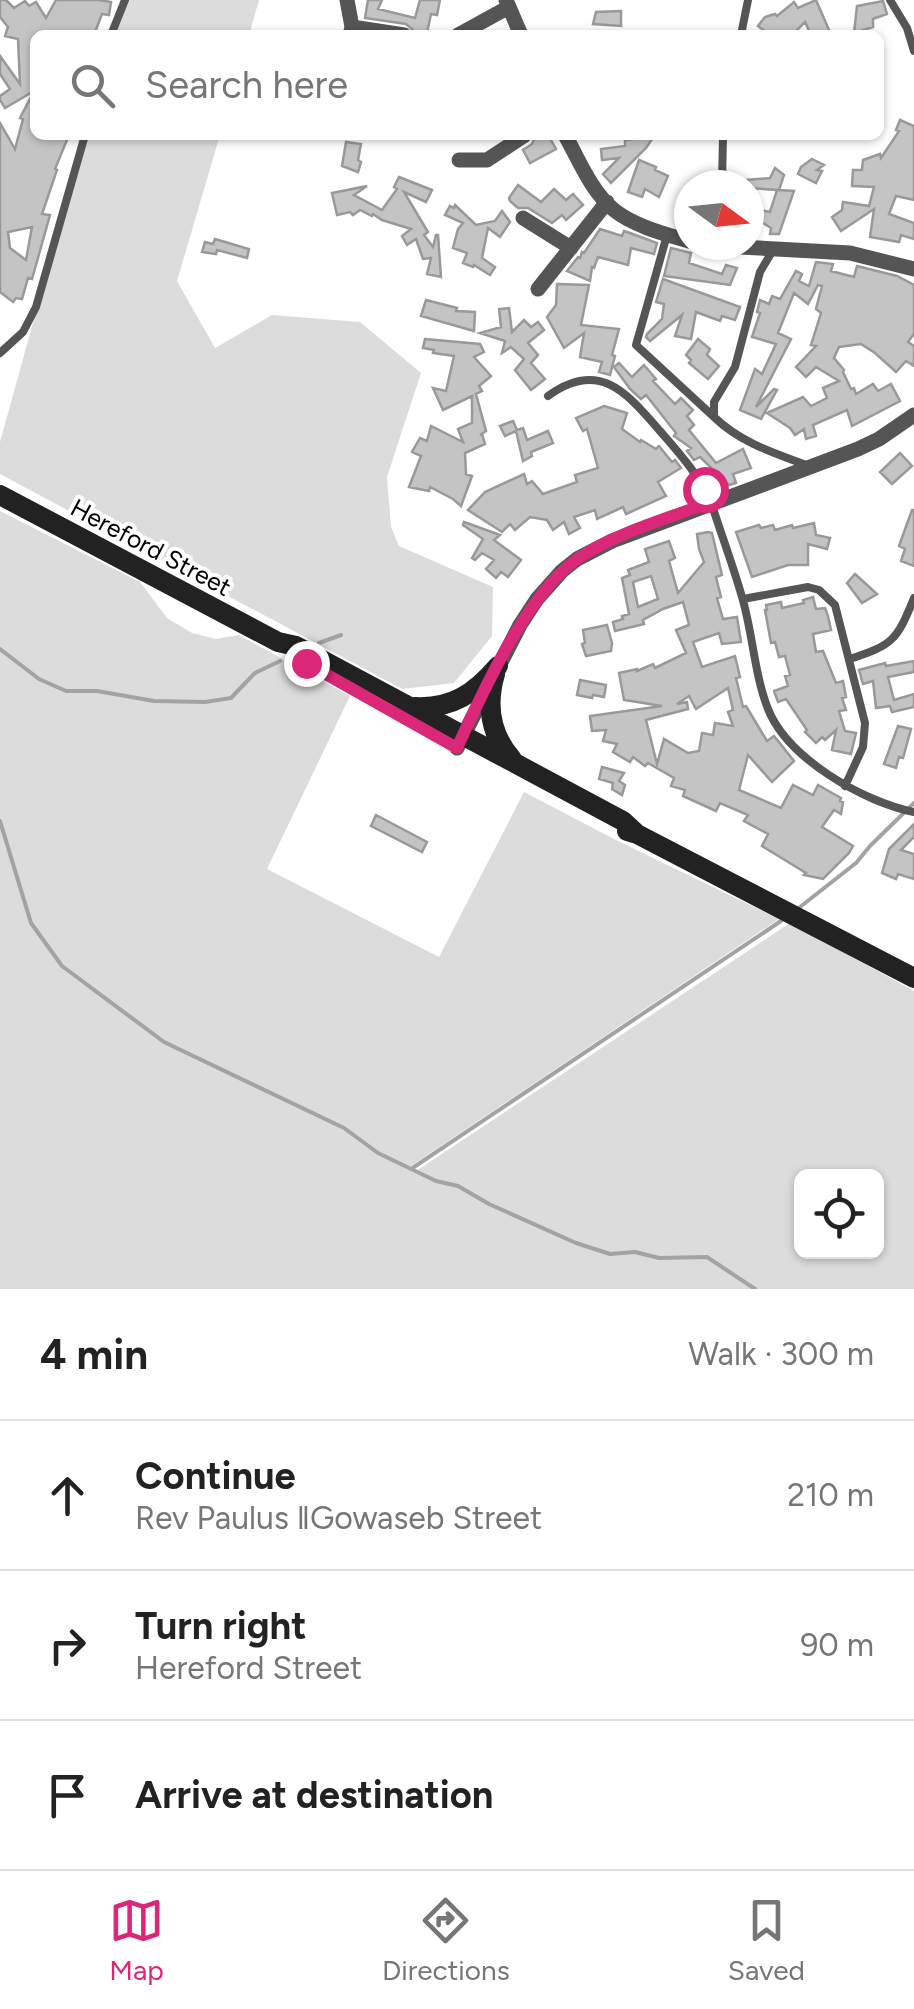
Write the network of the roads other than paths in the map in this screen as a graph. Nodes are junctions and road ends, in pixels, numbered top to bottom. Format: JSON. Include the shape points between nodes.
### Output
{"nodes":[{"id":1,"x":124,"y":0,"type":"edge"},
{"id":2,"x":348,"y":0,"type":"edge"},
{"id":3,"x":748,"y":0,"type":"edge"},
{"id":4,"x":890,"y":0,"type":"edge"},
{"id":5,"x":507,"y":3,"type":"edge"},
{"id":6,"x":112,"y":30,"type":"edge"},
{"id":7,"x":351,"y":30,"type":"edge"},
{"id":8,"x":466,"y":30,"type":"edge"},
{"id":9,"x":519,"y":30,"type":"edge"},
{"id":10,"x":741,"y":30,"type":"edge"},
{"id":11,"x":914,"y":52,"type":"edge"},
{"id":12,"x":84,"y":140,"type":"edge"},
{"id":13,"x":517,"y":140,"type":"edge"},
{"id":14,"x":568,"y":140,"type":"edge"},
{"id":15,"x":723,"y":140,"type":"edge"},
{"id":16,"x":459,"y":160,"type":"dead end"},
{"id":17,"x":722,"y":170,"type":"edge"},
{"id":18,"x":607,"y":202,"type":"junction"},
{"id":19,"x":523,"y":218,"type":"dead end"},
{"id":20,"x":667,"y":235,"type":"junction"},
{"id":21,"x":674,"y":237,"type":"edge"},
{"id":22,"x":571,"y":248,"type":"junction"},
{"id":23,"x":764,"y":249,"type":"edge"},
{"id":24,"x":774,"y":250,"type":"junction"},
{"id":25,"x":914,"y":268,"type":"edge"},
{"id":26,"x":538,"y":289,"type":"dead end"},
{"id":27,"x":0,"y":353,"type":"edge"},
{"id":28,"x":548,"y":396,"type":"dead end"},
{"id":29,"x":914,"y":415,"type":"edge"},
{"id":30,"x":714,"y":417,"type":"junction"},
{"id":31,"x":813,"y":468,"type":"junction"},
{"id":32,"x":0,"y":495,"type":"edge"},
{"id":33,"x":711,"y":502,"type":"junction"},
{"id":34,"x":914,"y":598,"type":"edge"},
{"id":35,"x":743,"y":599,"type":"junction"},
{"id":36,"x":278,"y":642,"type":"junction"},
{"id":37,"x":850,"y":659,"type":"junction"},
{"id":38,"x":497,"y":669,"type":"junction"},
{"id":39,"x":403,"y":704,"type":"junction"},
{"id":40,"x":460,"y":741,"type":"junction"},
{"id":41,"x":517,"y":765,"type":"junction"},
{"id":42,"x":845,"y":786,"type":"junction"},
{"id":43,"x":914,"y":812,"type":"edge"},
{"id":44,"x":638,"y":834,"type":"junction"},
{"id":45,"x":914,"y":978,"type":"edge"}],
"edges":[{"from":1,"to":6,"type":"lane"},
{"from":2,"to":7,"type":"street"},
{"from":3,"to":10,"type":"lane"},
{"from":4,"to":11,"type":"lane"},
{"from":5,"to":8,"type":"street"},
{"from":5,"to":9,"type":"street"},
{"from":12,"to":27,"type":"lane","via":[[36,307]]},
{"from":13,"to":16,"type":"street","via":[[487,160]]},
{"from":14,"to":18,"type":"street"},
{"from":15,"to":17,"type":"lane"},
{"from":18,"to":20,"type":"street"},
{"from":18,"to":22,"type":"street"},
{"from":19,"to":22,"type":"street"},
{"from":20,"to":21,"type":"street"},
{"from":20,"to":30,"type":"lane","via":[[636,345]]},
{"from":22,"to":26,"type":"street"},
{"from":23,"to":24,"type":"street"},
{"from":24,"to":25,"type":"street","via":[[850,253]]},
{"from":24,"to":30,"type":"lane","via":[[760,272]]},
{"from":28,"to":33,"type":"lane","via":[[578,380],[626,394],[684,459]]},
{"from":29,"to":31,"type":"street"},
{"from":30,"to":31,"type":"lane","via":[[747,442]]},
{"from":31,"to":33,"type":"street"},
{"from":32,"to":36,"type":"main road","name":"Hereford Street"},
{"from":33,"to":35,"type":"lane"},
{"from":33,"to":38,"type":"street","via":[[612,541],[562,571]]},
{"from":34,"to":37,"type":"lane","via":[[892,641]]},
{"from":35,"to":37,"type":"lane","via":[[798,587],[819,590],[835,605]]},
{"from":35,"to":42,"type":"lane","via":[[769,711],[790,742]]},
{"from":36,"to":39,"type":"main road","name":"Hereford Street"},
{"from":36,"to":40,"type":"main road","name":"Hereford Street","via":[[292,656]]},
{"from":37,"to":42,"type":"lane","via":[[866,735]]},
{"from":38,"to":39,"type":"main road","via":[[456,702],[430,708]]},
{"from":38,"to":40,"type":"street"},
{"from":38,"to":41,"type":"main road","via":[[491,717]]},
{"from":39,"to":40,"type":"main road","name":"Hereford Street"},
{"from":40,"to":41,"type":"main road","name":"Hereford Street"},
{"from":40,"to":44,"type":"main road","name":"Hereford Street"},
{"from":41,"to":44,"type":"main road","name":"Hereford Street"},
{"from":42,"to":43,"type":"lane"},
{"from":44,"to":45,"type":"main road","name":"Hereford Street"}]}
